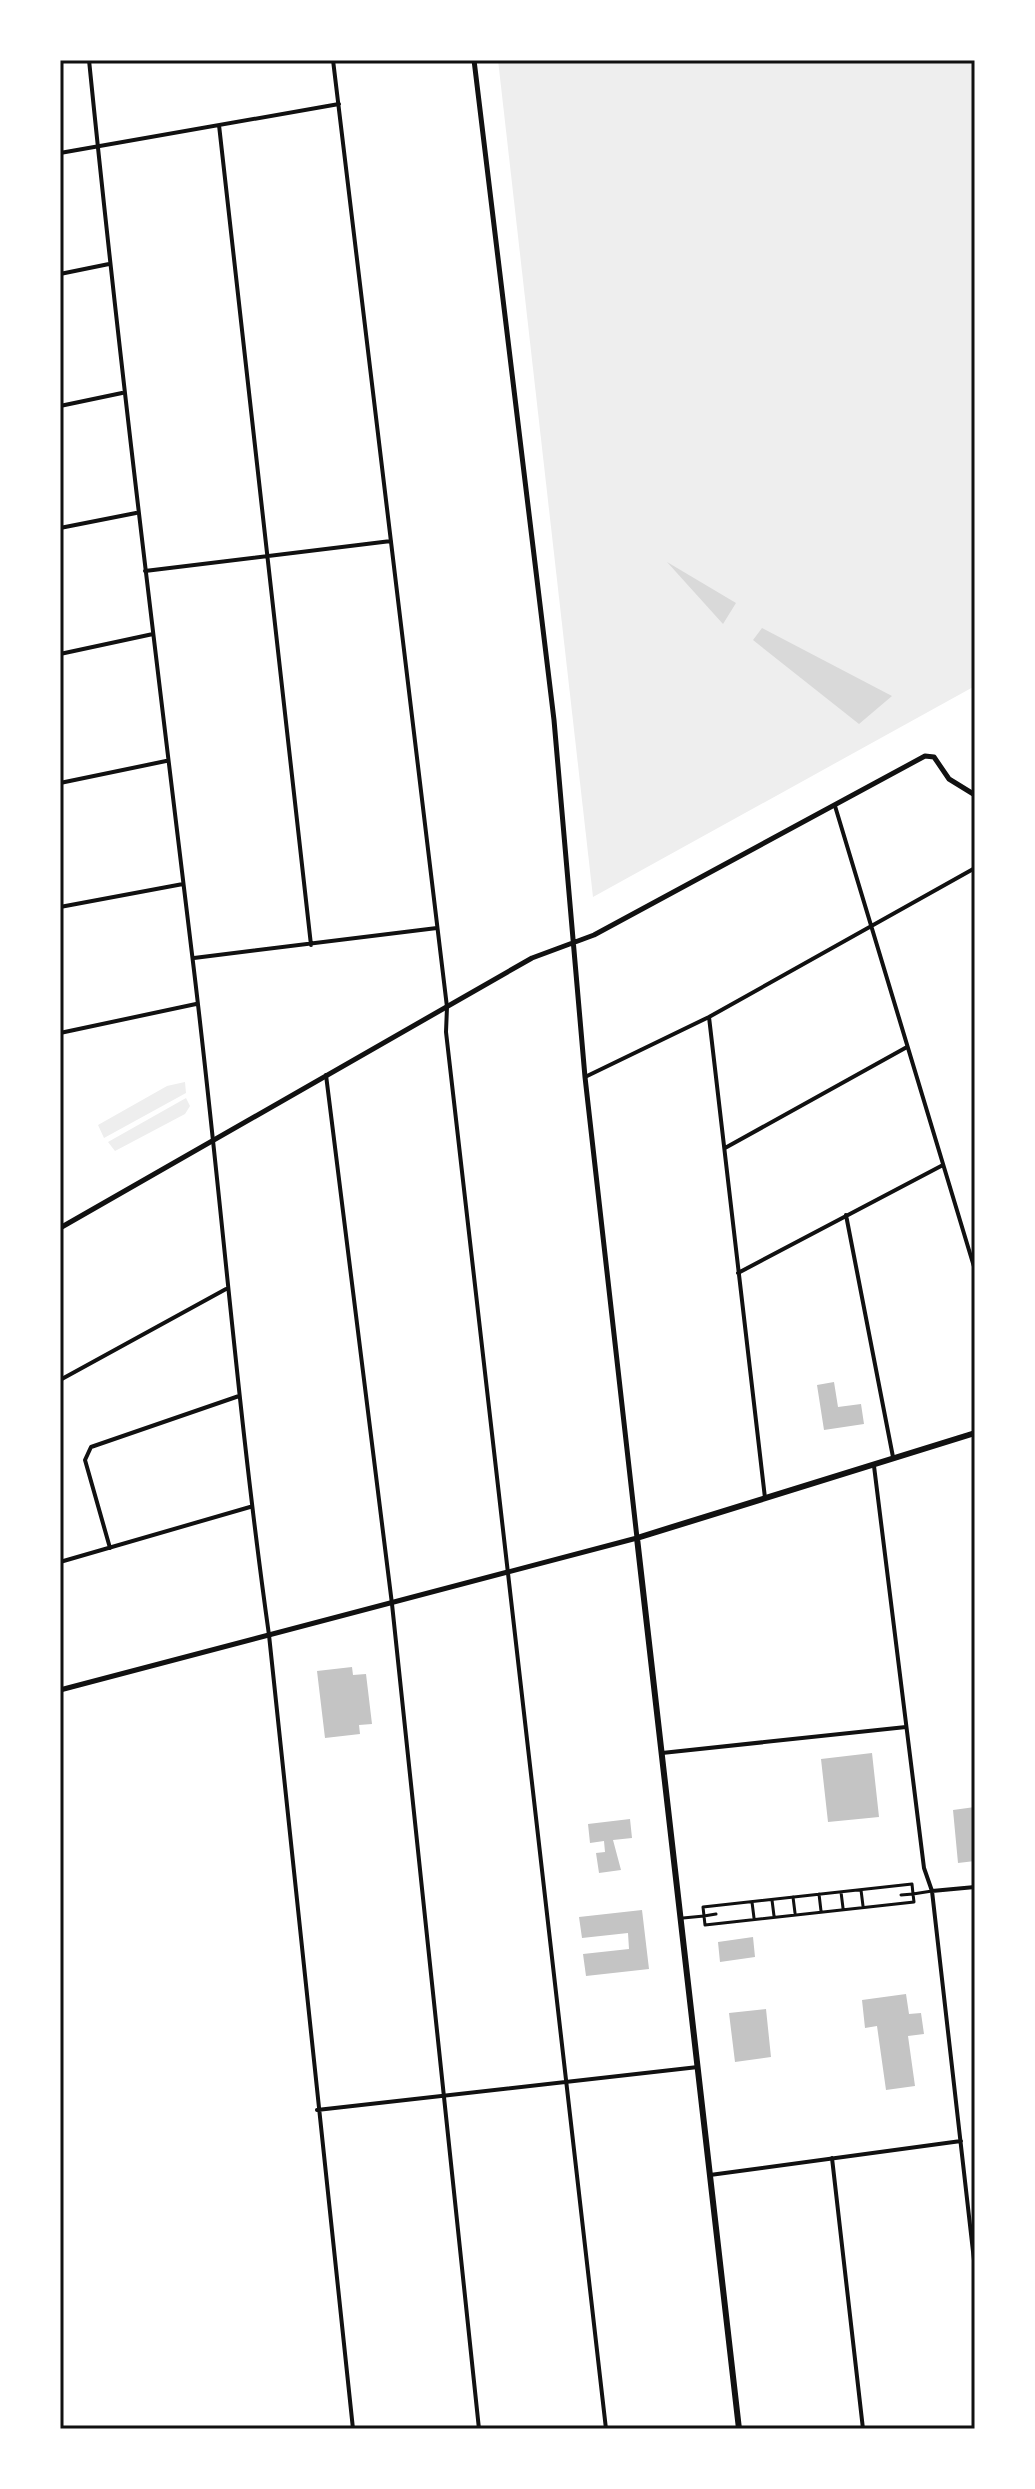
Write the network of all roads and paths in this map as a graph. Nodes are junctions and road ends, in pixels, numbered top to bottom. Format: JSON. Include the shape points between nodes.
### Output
{"nodes":[{"id":1,"x":89,"y":60,"type":"edge"},
{"id":2,"x":333,"y":60,"type":"edge"},
{"id":3,"x":474,"y":60,"type":"edge"},
{"id":4,"x":339,"y":104,"type":"junction"},
{"id":5,"x":219,"y":125,"type":"junction"},
{"id":6,"x":97,"y":146,"type":"junction"},
{"id":7,"x":60,"y":153,"type":"edge"},
{"id":8,"x":109,"y":264,"type":"junction"},
{"id":9,"x":60,"y":274,"type":"edge"},
{"id":10,"x":122,"y":393,"type":"junction"},
{"id":11,"x":60,"y":406,"type":"edge"},
{"id":12,"x":136,"y":512,"type":"junction"},
{"id":13,"x":60,"y":528,"type":"edge"},
{"id":14,"x":391,"y":541,"type":"junction"},
{"id":15,"x":266,"y":557,"type":"junction"},
{"id":16,"x":145,"y":571,"type":"junction"},
{"id":17,"x":153,"y":634,"type":"junction"},
{"id":18,"x":60,"y":654,"type":"edge"},
{"id":19,"x":166,"y":761,"type":"junction"},
{"id":20,"x":60,"y":783,"type":"edge"},
{"id":21,"x":975,"y":795,"type":"edge"},
{"id":22,"x":834,"y":805,"type":"junction"},
{"id":23,"x":975,"y":869,"type":"edge"},
{"id":24,"x":183,"y":884,"type":"junction"},
{"id":25,"x":60,"y":907,"type":"edge"},
{"id":26,"x":871,"y":927,"type":"junction"},
{"id":27,"x":437,"y":928,"type":"junction"},
{"id":28,"x":573,"y":942,"type":"junction"},
{"id":29,"x":311,"y":945,"type":"junction"},
{"id":30,"x":193,"y":958,"type":"junction"},
{"id":31,"x":196,"y":1004,"type":"junction"},
{"id":32,"x":447,"y":1007,"type":"junction"},
{"id":33,"x":709,"y":1017,"type":"junction"},
{"id":34,"x":60,"y":1033,"type":"edge"},
{"id":35,"x":907,"y":1047,"type":"junction"},
{"id":36,"x":326,"y":1075,"type":"junction"},
{"id":37,"x":585,"y":1077,"type":"junction"},
{"id":38,"x":212,"y":1143,"type":"junction"},
{"id":39,"x":725,"y":1148,"type":"junction"},
{"id":40,"x":943,"y":1165,"type":"junction"},
{"id":41,"x":846,"y":1215,"type":"junction"},
{"id":42,"x":60,"y":1228,"type":"edge"},
{"id":43,"x":975,"y":1270,"type":"edge"},
{"id":44,"x":738,"y":1273,"type":"junction"},
{"id":45,"x":227,"y":1289,"type":"junction"},
{"id":46,"x":60,"y":1380,"type":"edge"},
{"id":47,"x":239,"y":1396,"type":"junction"},
{"id":48,"x":975,"y":1433,"type":"edge"},
{"id":49,"x":893,"y":1457,"type":"junction"},
{"id":50,"x":874,"y":1464,"type":"junction"},
{"id":51,"x":765,"y":1498,"type":"junction"},
{"id":52,"x":251,"y":1507,"type":"junction"},
{"id":53,"x":637,"y":1538,"type":"junction"},
{"id":54,"x":110,"y":1548,"type":"junction"},
{"id":55,"x":60,"y":1562,"type":"edge"},
{"id":56,"x":508,"y":1571,"type":"junction"},
{"id":57,"x":392,"y":1604,"type":"junction"},
{"id":58,"x":269,"y":1635,"type":"junction"},
{"id":59,"x":60,"y":1690,"type":"edge"},
{"id":60,"x":906,"y":1727,"type":"junction"},
{"id":61,"x":662,"y":1753,"type":"junction"},
{"id":62,"x":900,"y":1886,"type":"junction"},
{"id":63,"x":975,"y":1887,"type":"edge"},
{"id":64,"x":861,"y":1890,"type":"junction"},
{"id":65,"x":932,"y":1891,"type":"junction"},
{"id":66,"x":841,"y":1892,"type":"junction"},
{"id":67,"x":819,"y":1894,"type":"junction"},
{"id":68,"x":913,"y":1894,"type":"junction"},
{"id":69,"x":901,"y":1895,"type":"junction"},
{"id":70,"x":793,"y":1897,"type":"junction"},
{"id":71,"x":772,"y":1900,"type":"junction"},
{"id":72,"x":752,"y":1902,"type":"junction"},
{"id":73,"x":902,"y":1903,"type":"junction"},
{"id":74,"x":715,"y":1906,"type":"junction"},
{"id":75,"x":863,"y":1908,"type":"junction"},
{"id":76,"x":843,"y":1910,"type":"junction"},
{"id":77,"x":821,"y":1912,"type":"junction"},
{"id":78,"x":716,"y":1914,"type":"junction"},
{"id":79,"x":795,"y":1915,"type":"junction"},
{"id":80,"x":704,"y":1916,"type":"junction"},
{"id":81,"x":681,"y":1918,"type":"junction"},
{"id":82,"x":774,"y":1918,"type":"junction"},
{"id":83,"x":754,"y":1920,"type":"junction"},
{"id":84,"x":717,"y":1924,"type":"junction"},
{"id":85,"x":698,"y":2067,"type":"junction"},
{"id":86,"x":566,"y":2080,"type":"junction"},
{"id":87,"x":446,"y":2096,"type":"junction"},
{"id":88,"x":317,"y":2110,"type":"junction"},
{"id":89,"x":961,"y":2141,"type":"junction"},
{"id":90,"x":832,"y":2158,"type":"junction"},
{"id":91,"x":710,"y":2175,"type":"junction"},
{"id":92,"x":975,"y":2269,"type":"edge"},
{"id":93,"x":353,"y":2429,"type":"edge"},
{"id":94,"x":479,"y":2429,"type":"edge"},
{"id":95,"x":606,"y":2429,"type":"edge"},
{"id":96,"x":739,"y":2429,"type":"edge"},
{"id":97,"x":863,"y":2429,"type":"edge"}],
"edges":[{"from":1,"to":6,"type":"street"},
{"from":2,"to":4,"type":"street"},
{"from":3,"to":28,"type":"street","via":[[554,720]]},
{"from":4,"to":5,"type":"street"},
{"from":4,"to":14,"type":"street"},
{"from":5,"to":6,"type":"street"},
{"from":5,"to":15,"type":"street"},
{"from":6,"to":7,"type":"street"},
{"from":6,"to":8,"type":"street"},
{"from":8,"to":9,"type":"street"},
{"from":8,"to":10,"type":"street"},
{"from":10,"to":11,"type":"street"},
{"from":10,"to":12,"type":"street"},
{"from":12,"to":13,"type":"street"},
{"from":12,"to":16,"type":"street"},
{"from":14,"to":15,"type":"street"},
{"from":14,"to":27,"type":"street"},
{"from":15,"to":16,"type":"street"},
{"from":15,"to":29,"type":"street"},
{"from":16,"to":17,"type":"street"},
{"from":17,"to":18,"type":"street"},
{"from":17,"to":19,"type":"street"},
{"from":19,"to":20,"type":"street"},
{"from":19,"to":24,"type":"street"},
{"from":21,"to":22,"type":"street","via":[[949,779],[934,757],[925,756]]},
{"from":22,"to":26,"type":"street"},
{"from":22,"to":28,"type":"street"},
{"from":23,"to":26,"type":"street"},
{"from":24,"to":25,"type":"street"},
{"from":24,"to":30,"type":"street"},
{"from":26,"to":33,"type":"street"},
{"from":26,"to":35,"type":"street"},
{"from":27,"to":29,"type":"street"},
{"from":27,"to":32,"type":"street"},
{"from":28,"to":32,"type":"street","via":[[532,958]]},
{"from":28,"to":37,"type":"street"},
{"from":29,"to":30,"type":"street"},
{"from":30,"to":31,"type":"street"},
{"from":31,"to":34,"type":"street"},
{"from":31,"to":38,"type":"street"},
{"from":32,"to":36,"type":"street"},
{"from":32,"to":56,"type":"street"},
{"from":33,"to":37,"type":"street"},
{"from":33,"to":39,"type":"street"},
{"from":35,"to":39,"type":"street"},
{"from":35,"to":40,"type":"street"},
{"from":36,"to":38,"type":"street"},
{"from":36,"to":57,"type":"street"},
{"from":37,"to":53,"type":"street"},
{"from":38,"to":42,"type":"street"},
{"from":38,"to":45,"type":"street"},
{"from":39,"to":44,"type":"street"},
{"from":40,"to":41,"type":"street"},
{"from":40,"to":43,"type":"street"},
{"from":41,"to":44,"type":"street"},
{"from":41,"to":49,"type":"street"},
{"from":44,"to":51,"type":"street"},
{"from":45,"to":46,"type":"street"},
{"from":45,"to":47,"type":"street"},
{"from":47,"to":52,"type":"street"},
{"from":47,"to":54,"type":"street","via":[[91,1447],[85,1460]]},
{"from":48,"to":49,"type":"main road"},
{"from":49,"to":50,"type":"main road"},
{"from":50,"to":51,"type":"main road"},
{"from":50,"to":60,"type":"street"},
{"from":51,"to":53,"type":"main road"},
{"from":52,"to":54,"type":"street"},
{"from":52,"to":58,"type":"street"},
{"from":53,"to":56,"type":"street"},
{"from":53,"to":61,"type":"main road"},
{"from":54,"to":55,"type":"street"},
{"from":56,"to":57,"type":"street"},
{"from":56,"to":86,"type":"street"},
{"from":57,"to":58,"type":"street"},
{"from":57,"to":87,"type":"street"},
{"from":58,"to":59,"type":"street"},
{"from":58,"to":88,"type":"street"},
{"from":60,"to":61,"type":"street"},
{"from":60,"to":65,"type":"street","via":[[924,1868]]},
{"from":61,"to":81,"type":"main road"},
{"from":62,"to":64,"type":"street"},
{"from":62,"to":68,"type":"street","via":[[912,1884]]},
{"from":62,"to":69,"type":"street"},
{"from":63,"to":65,"type":"street"},
{"from":64,"to":66,"type":"street"},
{"from":64,"to":75,"type":"street"},
{"from":65,"to":68,"type":"street"},
{"from":65,"to":89,"type":"street"},
{"from":66,"to":67,"type":"street"},
{"from":66,"to":76,"type":"street"},
{"from":67,"to":70,"type":"street"},
{"from":67,"to":77,"type":"street"},
{"from":68,"to":69,"type":"street"},
{"from":68,"to":73,"type":"street","via":[[914,1902]]},
{"from":69,"to":73,"type":"street"},
{"from":70,"to":71,"type":"street"},
{"from":70,"to":79,"type":"street"},
{"from":71,"to":72,"type":"street"},
{"from":71,"to":82,"type":"street"},
{"from":72,"to":74,"type":"street"},
{"from":72,"to":83,"type":"street"},
{"from":73,"to":75,"type":"street"},
{"from":74,"to":78,"type":"street"},
{"from":74,"to":80,"type":"street","via":[[703,1907]]},
{"from":75,"to":76,"type":"street"},
{"from":76,"to":77,"type":"street"},
{"from":77,"to":79,"type":"street"},
{"from":78,"to":80,"type":"street"},
{"from":78,"to":84,"type":"street"},
{"from":79,"to":82,"type":"street"},
{"from":80,"to":81,"type":"street"},
{"from":80,"to":84,"type":"street","via":[[705,1925]]},
{"from":81,"to":85,"type":"main road"},
{"from":82,"to":83,"type":"street"},
{"from":83,"to":84,"type":"street"},
{"from":85,"to":86,"type":"street"},
{"from":85,"to":91,"type":"main road"},
{"from":86,"to":87,"type":"street"},
{"from":86,"to":95,"type":"street"},
{"from":87,"to":88,"type":"street"},
{"from":87,"to":94,"type":"street"},
{"from":88,"to":93,"type":"street"},
{"from":89,"to":90,"type":"street"},
{"from":89,"to":92,"type":"street"},
{"from":90,"to":91,"type":"street"},
{"from":90,"to":97,"type":"street"},
{"from":91,"to":96,"type":"main road"}]}
